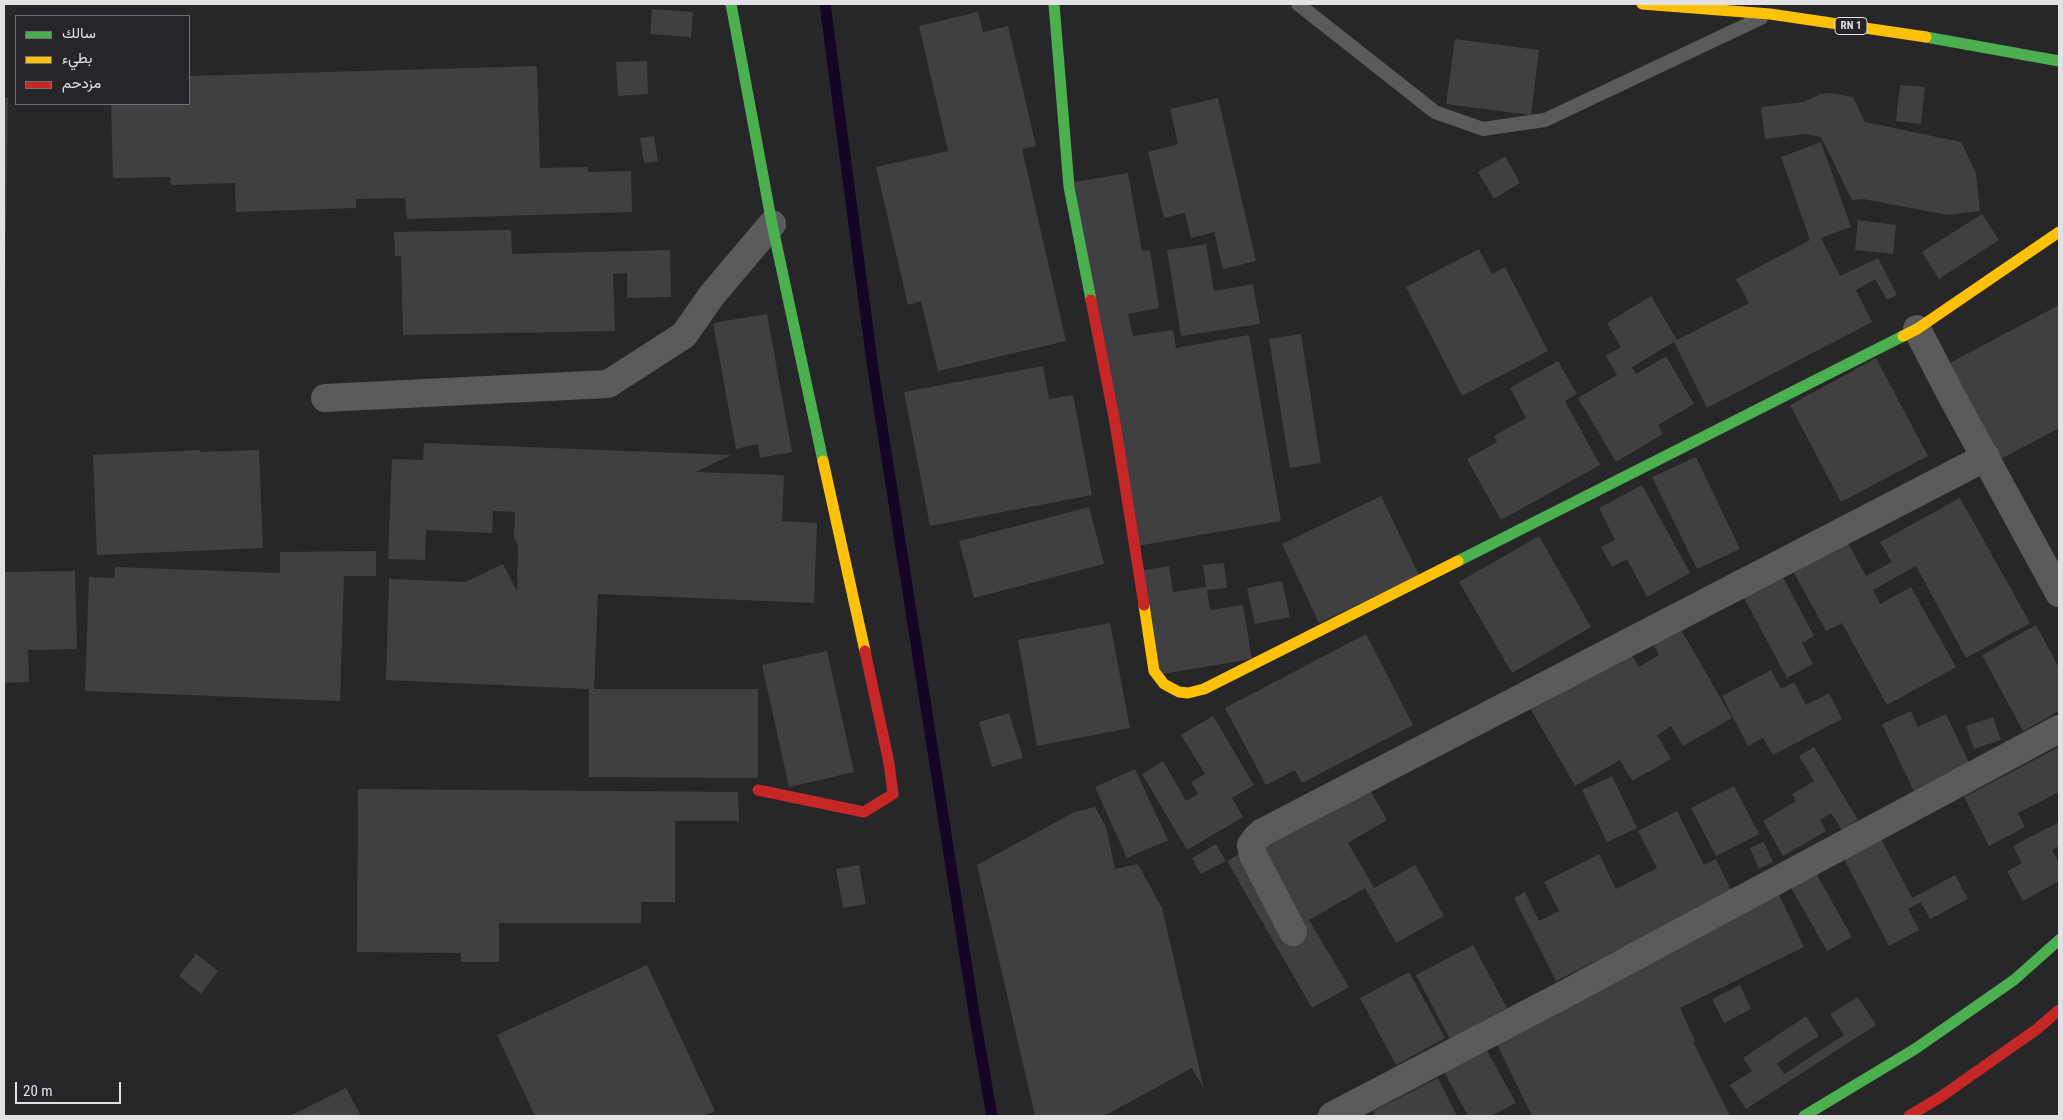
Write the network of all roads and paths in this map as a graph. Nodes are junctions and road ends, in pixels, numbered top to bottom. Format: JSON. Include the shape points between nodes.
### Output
{"nodes":[{"id":1,"x":731,"y":4,"type":"edge"},
{"id":2,"x":1054,"y":4,"type":"edge"},
{"id":3,"x":1298,"y":4,"type":"edge"},
{"id":4,"x":1642,"y":4,"type":"edge"},
{"id":5,"x":1770,"y":14,"type":"junction"},
{"id":6,"x":2059,"y":61,"type":"edge"},
{"id":7,"x":772,"y":224,"type":"junction"},
{"id":8,"x":2059,"y":232,"type":"edge"},
{"id":9,"x":1917,"y":330,"type":"junction"},
{"id":10,"x":324,"y":398,"type":"dead end"},
{"id":11,"x":1986,"y":457,"type":"junction"},
{"id":12,"x":2059,"y":593,"type":"edge"},
{"id":13,"x":2059,"y":729,"type":"edge"},
{"id":14,"x":758,"y":790,"type":"dead end"},
{"id":15,"x":1293,"y":932,"type":"dead end"},
{"id":16,"x":2059,"y":940,"type":"edge"},
{"id":17,"x":2059,"y":1010,"type":"edge"},
{"id":18,"x":1332,"y":1116,"type":"edge"},
{"id":19,"x":1804,"y":1116,"type":"edge"},
{"id":20,"x":1909,"y":1116,"type":"edge"}],
"edges":[{"from":1,"to":7,"type":"main road"},
{"from":2,"to":9,"type":"main road","via":[[1069,187],[1115,423],[1154,671],[1171,689],[1188,693],[1204,689]]},
{"from":3,"to":5,"type":"lane","via":[[1436,112],[1482,129],[1545,120]]},
{"from":4,"to":5,"type":"main road","number":"RN 1"},
{"from":5,"to":6,"type":"main road","number":"RN 1","via":[[1977,45]]},
{"from":7,"to":10,"type":"street","via":[[712,295],[684,335],[608,384]]},
{"from":7,"to":14,"type":"main road","via":[[889,763],[893,794],[864,812]]},
{"from":8,"to":9,"type":"main road"},
{"from":9,"to":11,"type":"street"},
{"from":11,"to":12,"type":"street"},
{"from":11,"to":15,"type":"street","via":[[1263,832],[1251,845],[1253,855]]},
{"from":13,"to":18,"type":"street"},
{"from":16,"to":19,"type":"main road","via":[[2014,980],[1923,1044]]},
{"from":17,"to":20,"type":"main road","via":[[2029,1035]]}]}
